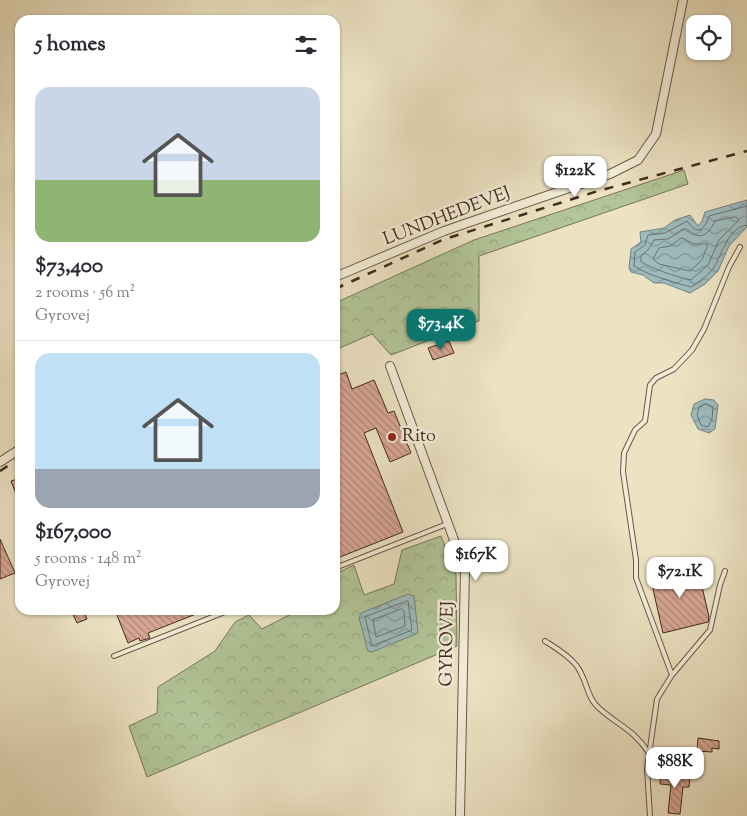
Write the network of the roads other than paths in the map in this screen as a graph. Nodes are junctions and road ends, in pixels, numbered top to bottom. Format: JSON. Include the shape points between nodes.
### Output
{"nodes":[{"id":1,"x":683,"y":0,"type":"edge"},
{"id":2,"x":740,"y":247,"type":"dead end"},
{"id":3,"x":340,"y":275,"type":"edge"},
{"id":4,"x":390,"y":366,"type":"dead end"},
{"id":5,"x":15,"y":452,"type":"edge"},
{"id":6,"x":0,"y":462,"type":"edge"},
{"id":7,"x":447,"y":524,"type":"junction"},
{"id":8,"x":340,"y":566,"type":"edge"},
{"id":9,"x":725,"y":571,"type":"dead end"},
{"id":10,"x":217,"y":615,"type":"edge"},
{"id":11,"x":545,"y":641,"type":"dead end"},
{"id":12,"x":114,"y":656,"type":"dead end"},
{"id":13,"x":672,"y":674,"type":"junction"},
{"id":14,"x":649,"y":753,"type":"junction"},
{"id":15,"x":460,"y":816,"type":"edge"},
{"id":16,"x":650,"y":816,"type":"edge"}],
"edges":[{"from":1,"to":3,"type":"street","name":"LUNDHEDEVEJ","via":[[656,134],[638,160],[610,174],[444,231]]},
{"from":2,"to":13,"type":"lane","via":[[692,350],[674,369],[650,385],[645,421],[635,430],[624,453],[623,472],[636,578]]},
{"from":4,"to":7,"type":"street","name":"GYROVEJ"},
{"from":5,"to":6,"type":"street"},
{"from":7,"to":8,"type":"lane"},
{"from":7,"to":15,"type":"street","name":"GYROVEJ","via":[[465,570]]},
{"from":9,"to":13,"type":"lane","via":[[710,630]]},
{"from":10,"to":12,"type":"lane"},
{"from":11,"to":14,"type":"lane","via":[[577,666],[586,690],[599,709],[640,739]]},
{"from":13,"to":14,"type":"lane","via":[[657,699]]},
{"from":14,"to":16,"type":"lane"}]}
